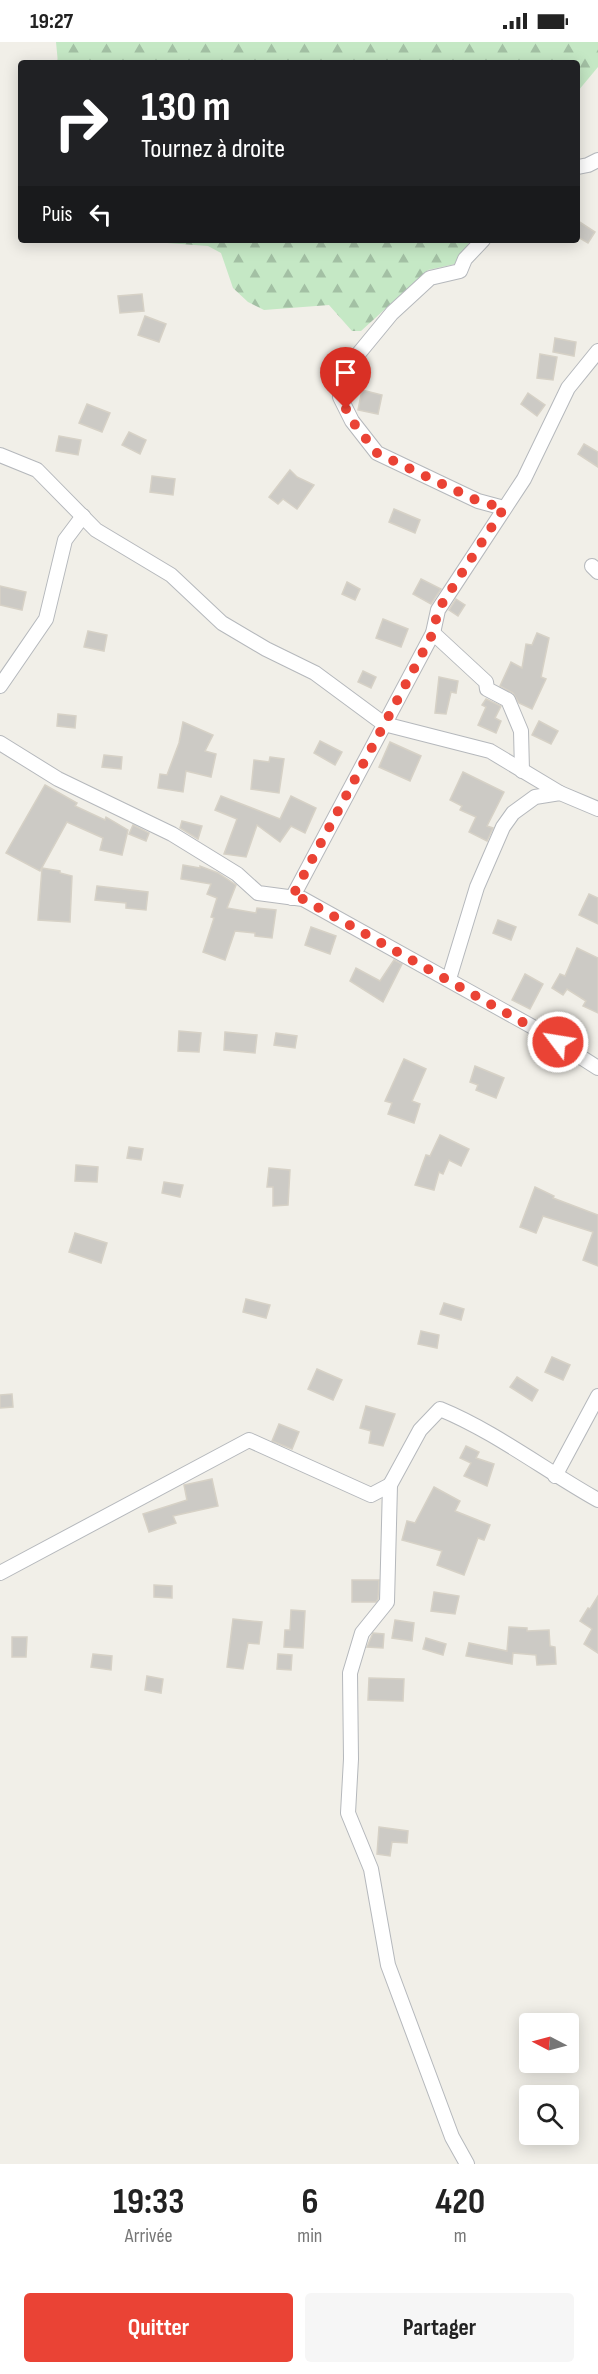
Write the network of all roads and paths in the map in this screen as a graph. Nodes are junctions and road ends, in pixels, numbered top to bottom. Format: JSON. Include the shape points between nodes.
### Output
{"nodes":[{"id":1,"x":598,"y":160,"type":"edge"},
{"id":2,"x":580,"y":167,"type":"edge"},
{"id":3,"x":480,"y":243,"type":"edge"},
{"id":4,"x":598,"y":351,"type":"edge"},
{"id":5,"x":0,"y":455,"type":"edge"},
{"id":6,"x":504,"y":508,"type":"junction"},
{"id":7,"x":83,"y":516,"type":"junction"},
{"id":8,"x":433,"y":633,"type":"junction"},
{"id":9,"x":0,"y":686,"type":"edge"},
{"id":10,"x":384,"y":723,"type":"junction"},
{"id":11,"x":0,"y":743,"type":"edge"},
{"id":12,"x":522,"y":771,"type":"junction"},
{"id":13,"x":560,"y":793,"type":"junction"},
{"id":14,"x":598,"y":809,"type":"edge"},
{"id":15,"x":292,"y":897,"type":"junction"},
{"id":16,"x":449,"y":979,"type":"junction"},
{"id":17,"x":598,"y":1068,"type":"edge"},
{"id":18,"x":598,"y":1396,"type":"edge"},
{"id":19,"x":555,"y":1476,"type":"junction"},
{"id":20,"x":390,"y":1485,"type":"junction"},
{"id":21,"x":598,"y":1500,"type":"edge"},
{"id":22,"x":0,"y":1573,"type":"edge"},
{"id":23,"x":467,"y":2164,"type":"edge"}],
"edges":[{"from":1,"to":2,"type":"street"},
{"from":3,"to":6,"type":"street","via":[[460,271],[430,278],[392,313],[341,375],[340,397],[352,421],[377,453],[478,501]]},
{"from":4,"to":6,"type":"street","via":[[568,388],[524,479]]},
{"from":5,"to":7,"type":"street","via":[[37,470]]},
{"from":6,"to":8,"type":"street","via":[[438,610]]},
{"from":7,"to":9,"type":"street","via":[[64,540],[46,619]]},
{"from":7,"to":10,"type":"street","via":[[96,530],[171,575],[222,623],[315,673]]},
{"from":8,"to":10,"type":"street"},
{"from":8,"to":12,"type":"street","via":[[486,682],[487,689],[508,699],[521,731]]},
{"from":10,"to":12,"type":"street","via":[[490,752]]},
{"from":10,"to":15,"type":"street"},
{"from":11,"to":15,"type":"street","via":[[58,779],[172,834],[237,874],[258,893]]},
{"from":12,"to":13,"type":"street"},
{"from":13,"to":14,"type":"street"},
{"from":13,"to":16,"type":"street","via":[[535,797],[513,813],[503,827],[477,887]]},
{"from":15,"to":16,"type":"street","via":[[303,899]]},
{"from":16,"to":17,"type":"street"},
{"from":18,"to":19,"type":"street"},
{"from":19,"to":20,"type":"street","via":[[466,1419],[440,1409],[420,1430]]},
{"from":19,"to":21,"type":"street"},
{"from":20,"to":22,"type":"street","via":[[371,1495],[249,1440]]},
{"from":20,"to":23,"type":"street","via":[[387,1602],[362,1633],[350,1673],[348,1813],[371,1869],[388,1965],[453,2137]]}]}
